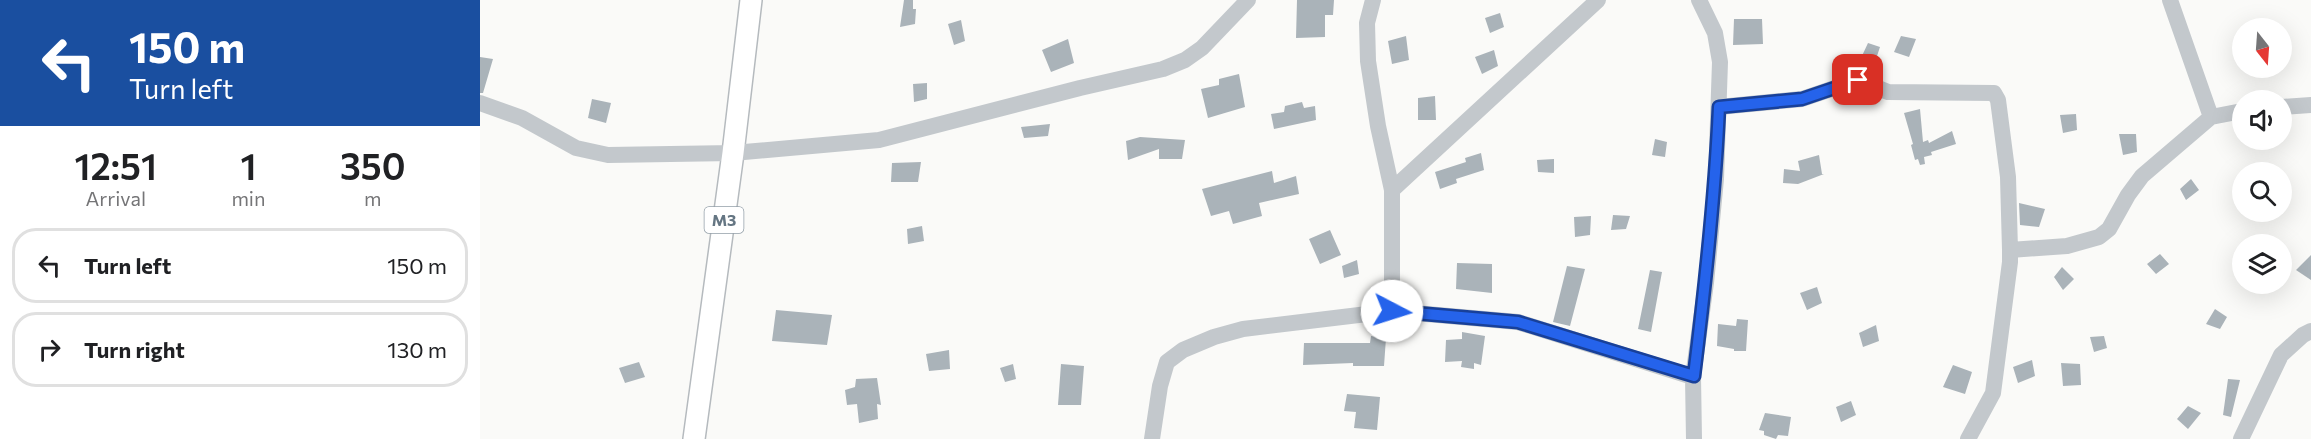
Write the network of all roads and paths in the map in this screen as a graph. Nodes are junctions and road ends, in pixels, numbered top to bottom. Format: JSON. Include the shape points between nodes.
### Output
{"nodes":[{"id":1,"x":752,"y":0,"type":"edge"},
{"id":2,"x":1248,"y":0,"type":"edge"},
{"id":3,"x":1373,"y":0,"type":"edge"},
{"id":4,"x":1598,"y":0,"type":"edge"},
{"id":5,"x":1698,"y":0,"type":"edge"},
{"id":6,"x":2170,"y":0,"type":"edge"},
{"id":7,"x":480,"y":104,"type":"edge"},
{"id":8,"x":2311,"y":105,"type":"edge"},
{"id":9,"x":2292,"y":106,"type":"edge"},
{"id":10,"x":1719,"y":107,"type":"junction"},
{"id":11,"x":2232,"y":113,"type":"edge"},
{"id":12,"x":2211,"y":117,"type":"junction"},
{"id":13,"x":734,"y":153,"type":"junction"},
{"id":14,"x":1392,"y":190,"type":"junction"},
{"id":15,"x":2010,"y":250,"type":"junction"},
{"id":16,"x":1392,"y":311,"type":"junction"},
{"id":17,"x":2311,"y":331,"type":"edge"},
{"id":18,"x":1694,"y":376,"type":"junction"},
{"id":19,"x":694,"y":439,"type":"edge"},
{"id":20,"x":1152,"y":439,"type":"edge"},
{"id":21,"x":1694,"y":439,"type":"edge"},
{"id":22,"x":1968,"y":439,"type":"edge"},
{"id":23,"x":2241,"y":439,"type":"edge"}],
"edges":[{"from":1,"to":13,"type":"main road","number":"M3"},
{"from":2,"to":13,"type":"street","via":[[1202,48],[1163,69],[879,140]]},
{"from":3,"to":14,"type":"street","via":[[1367,23],[1368,61]]},
{"from":4,"to":14,"type":"street"},
{"from":5,"to":10,"type":"street","via":[[1715,33],[1720,62]]},
{"from":6,"to":12,"type":"street"},
{"from":7,"to":13,"type":"street","via":[[522,118],[576,148],[608,155]]},
{"from":8,"to":9,"type":"street"},
{"from":10,"to":15,"type":"street","via":[[1802,99],[1858,80],[1888,92],[1994,93],[2008,177]]},
{"from":10,"to":18,"type":"street","via":[[1716,179]]},
{"from":11,"to":12,"type":"street"},
{"from":12,"to":15,"type":"street","via":[[2142,176],[2109,229],[2099,237],[2067,246]]},
{"from":13,"to":19,"type":"main road","number":"M3"},
{"from":14,"to":16,"type":"street"},
{"from":15,"to":22,"type":"street","via":[[1993,393]]},
{"from":16,"to":18,"type":"street","via":[[1518,322]]},
{"from":16,"to":20,"type":"street","via":[[1243,329],[1184,350],[1167,362]]},
{"from":17,"to":23,"type":"street","via":[[2281,354]]},
{"from":18,"to":21,"type":"street"}]}
